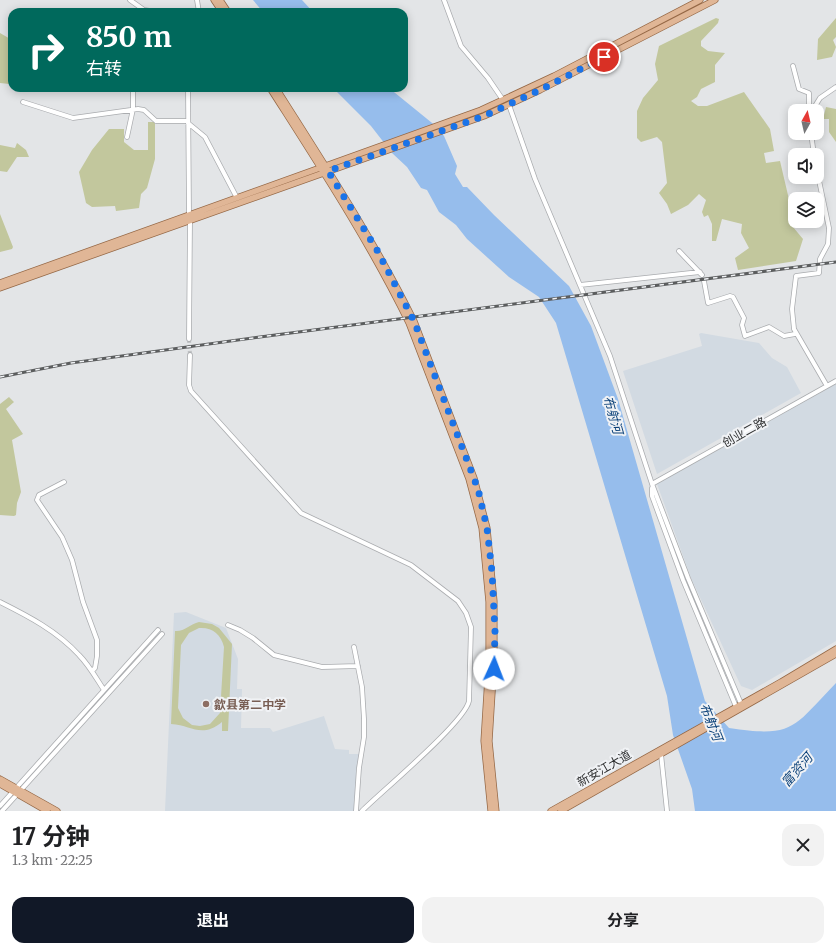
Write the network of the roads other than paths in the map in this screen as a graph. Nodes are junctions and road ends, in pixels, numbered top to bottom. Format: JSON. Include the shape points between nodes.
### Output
{"nodes":[{"id":1,"x":130,"y":0,"type":"edge"},
{"id":2,"x":444,"y":0,"type":"edge"},
{"id":3,"x":700,"y":0,"type":"edge"},
{"id":4,"x":715,"y":0,"type":"edge"},
{"id":5,"x":141,"y":8,"type":"edge"},
{"id":6,"x":793,"y":66,"type":"dead end"},
{"id":7,"x":836,"y":87,"type":"edge"},
{"id":8,"x":133,"y":92,"type":"edge"},
{"id":9,"x":188,"y":92,"type":"edge"},
{"id":10,"x":273,"y":92,"type":"edge"},
{"id":11,"x":278,"y":92,"type":"edge"},
{"id":12,"x":503,"y":100,"type":"junction"},
{"id":13,"x":23,"y":102,"type":"dead end"},
{"id":14,"x":810,"y":104,"type":"edge"},
{"id":15,"x":816,"y":104,"type":"edge"},
{"id":16,"x":509,"y":105,"type":"junction"},
{"id":17,"x":133,"y":109,"type":"junction"},
{"id":18,"x":188,"y":122,"type":"junction"},
{"id":19,"x":127,"y":137,"type":"dead end"},
{"id":20,"x":377,"y":151,"type":"junction"},
{"id":21,"x":325,"y":170,"type":"junction"},
{"id":22,"x":820,"y":184,"type":"edge"},
{"id":23,"x":237,"y":198,"type":"junction"},
{"id":24,"x":189,"y":218,"type":"junction"},
{"id":25,"x":679,"y":250,"type":"dead end"},
{"id":26,"x":704,"y":281,"type":"dead end"},
{"id":27,"x":0,"y":283,"type":"edge"},
{"id":28,"x":580,"y":285,"type":"junction"},
{"id":29,"x":0,"y":288,"type":"edge"},
{"id":30,"x":795,"y":334,"type":"junction"},
{"id":31,"x":189,"y":339,"type":"tunnel mouth"},
{"id":32,"x":190,"y":355,"type":"tunnel mouth"},
{"id":33,"x":836,"y":381,"type":"edge"},
{"id":34,"x":827,"y":386,"type":"junction"},
{"id":35,"x":64,"y":482,"type":"dead end"},
{"id":36,"x":652,"y":484,"type":"junction"},
{"id":37,"x":0,"y":602,"type":"edge"},
{"id":38,"x":228,"y":625,"type":"dead end"},
{"id":39,"x":354,"y":647,"type":"dead end"},
{"id":40,"x":836,"y":649,"type":"edge"},
{"id":41,"x":836,"y":654,"type":"edge"},
{"id":42,"x":358,"y":666,"type":"junction"},
{"id":43,"x":92,"y":671,"type":"junction"},
{"id":44,"x":104,"y":690,"type":"junction"},
{"id":45,"x":739,"y":708,"type":"junction"},
{"id":46,"x":670,"y":746,"type":"junction"},
{"id":47,"x":661,"y":754,"type":"junction"},
{"id":48,"x":0,"y":779,"type":"edge"},
{"id":49,"x":0,"y":784,"type":"edge"},
{"id":50,"x":17,"y":791,"type":"junction"},
{"id":51,"x":0,"y":806,"type":"edge"},
{"id":52,"x":2,"y":811,"type":"edge"},
{"id":53,"x":47,"y":811,"type":"edge"},
{"id":54,"x":57,"y":811,"type":"edge"},
{"id":55,"x":356,"y":811,"type":"edge"},
{"id":56,"x":362,"y":811,"type":"edge"},
{"id":57,"x":491,"y":811,"type":"edge"},
{"id":58,"x":496,"y":811,"type":"edge"},
{"id":59,"x":551,"y":811,"type":"edge"},
{"id":60,"x":561,"y":811,"type":"edge"},
{"id":61,"x":667,"y":811,"type":"edge"}],
"edges":[{"from":1,"to":5,"type":"street"},
{"from":2,"to":12,"type":"street","via":[[461,46]]},
{"from":3,"to":12,"type":"main road"},
{"from":4,"to":16,"type":"main road"},
{"from":6,"to":14,"type":"street","via":[[799,88],[809,93]]},
{"from":7,"to":15,"type":"street"},
{"from":8,"to":17,"type":"street"},
{"from":9,"to":18,"type":"street"},
{"from":10,"to":21,"type":"main road"},
{"from":11,"to":21,"type":"main road"},
{"from":12,"to":20,"type":"main road"},
{"from":13,"to":17,"type":"street","via":[[73,118]]},
{"from":16,"to":20,"type":"main road","via":[[452,128]]},
{"from":16,"to":28,"type":"street","via":[[536,179]]},
{"from":17,"to":18,"type":"street","via":[[144,110],[156,121]]},
{"from":17,"to":19,"type":"street"},
{"from":18,"to":23,"type":"street","via":[[205,137]]},
{"from":18,"to":24,"type":"street"},
{"from":20,"to":21,"type":"main road"},
{"from":21,"to":23,"type":"main road"},
{"from":21,"to":24,"type":"main road"},
{"from":21,"to":57,"type":"main road","via":[[410,323],[476,502],[489,587],[489,653],[484,741]]},
{"from":21,"to":58,"type":"main road","via":[[377,250],[414,321],[481,501],[494,587],[494,661],[489,741]]},
{"from":22,"to":30,"type":"street","via":[[829,222],[828,244],[820,259],[819,272],[796,276],[792,309]]},
{"from":23,"to":24,"type":"main road"},
{"from":24,"to":27,"type":"main road"},
{"from":24,"to":29,"type":"main road"},
{"from":24,"to":31,"type":"street"},
{"from":25,"to":28,"type":"street","via":[[701,273]]},
{"from":26,"to":30,"type":"street","via":[[708,303],[734,297],[744,318],[742,324],[745,336],[769,327],[784,336]]},
{"from":28,"to":36,"type":"street","via":[[616,373]]},
{"from":30,"to":34,"type":"street"},
{"from":32,"to":56,"type":"street","via":[[191,392],[302,513],[411,565],[458,601],[468,617],[471,633],[469,701],[465,711]]},
{"from":33,"to":34,"type":"street","name":"创业二路"},
{"from":34,"to":36,"type":"street","name":"创业二路"},
{"from":35,"to":43,"type":"street","via":[[39,495],[37,500],[62,538],[72,560],[83,602],[97,640],[97,656]]},
{"from":36,"to":45,"type":"street"},
{"from":37,"to":43,"type":"street","via":[[42,625],[74,650]]},
{"from":38,"to":42,"type":"street","via":[[253,638],[274,655],[320,667]]},
{"from":39,"to":42,"type":"street"},
{"from":40,"to":45,"type":"main road"},
{"from":41,"to":45,"type":"main road"},
{"from":42,"to":55,"type":"street","via":[[364,725]]},
{"from":43,"to":44,"type":"street"},
{"from":44,"to":50,"type":"street"},
{"from":44,"to":50,"type":"street","via":[[160,632]]},
{"from":45,"to":46,"type":"main road"},
{"from":46,"to":47,"type":"main road","name":"新安江大道"},
{"from":46,"to":59,"type":"main road","name":"新安江大道"},
{"from":47,"to":60,"type":"main road","name":"新安江大道"},
{"from":47,"to":61,"type":"street"},
{"from":48,"to":50,"type":"main road"},
{"from":49,"to":50,"type":"main road"},
{"from":50,"to":51,"type":"street"},
{"from":50,"to":52,"type":"street"},
{"from":50,"to":53,"type":"main road"},
{"from":50,"to":54,"type":"main road"}]}
